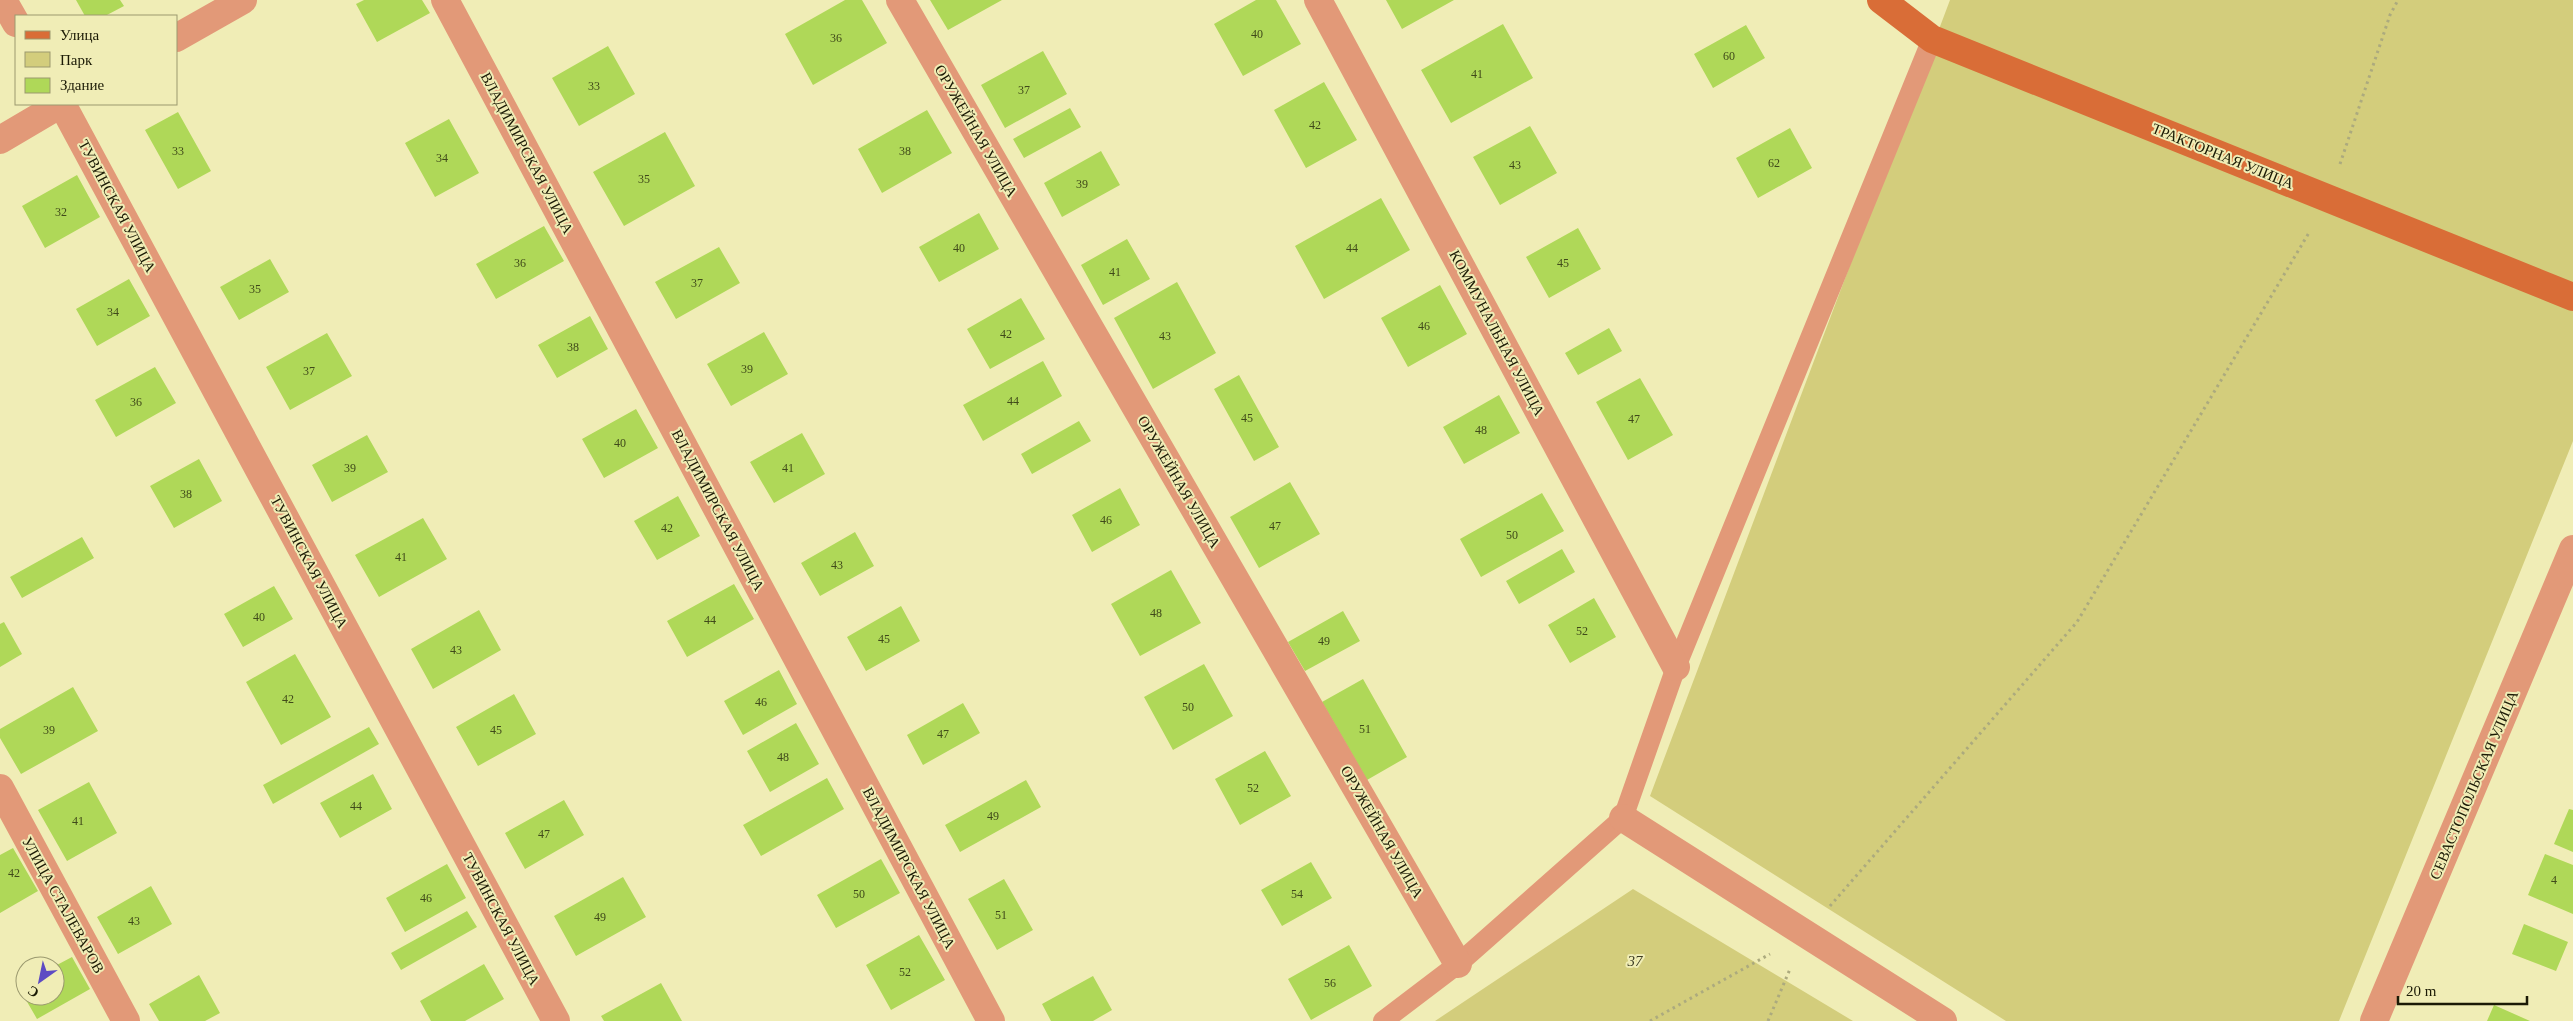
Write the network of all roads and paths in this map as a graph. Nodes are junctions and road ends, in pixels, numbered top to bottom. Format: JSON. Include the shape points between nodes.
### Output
{"nodes":[{"id":1,"x":4,"y":0,"type":"edge"},
{"id":2,"x":243,"y":0,"type":"edge"},
{"id":3,"x":445,"y":0,"type":"edge"},
{"id":4,"x":900,"y":0,"type":"edge"},
{"id":5,"x":1318,"y":0,"type":"edge"},
{"id":6,"x":1881,"y":0,"type":"edge"},
{"id":7,"x":2398,"y":0,"type":"edge"},
{"id":8,"x":15,"y":21,"type":"edge"},
{"id":9,"x":178,"y":37,"type":"edge"},
{"id":10,"x":1932,"y":39,"type":"junction"},
{"id":11,"x":60,"y":105,"type":"edge"},
{"id":12,"x":63,"y":105,"type":"edge"},
{"id":13,"x":0,"y":140,"type":"edge"},
{"id":14,"x":2329,"y":199,"type":"junction"},
{"id":15,"x":2573,"y":297,"type":"edge"},
{"id":16,"x":2573,"y":549,"type":"edge"},
{"id":17,"x":1676,"y":667,"type":"junction"},
{"id":18,"x":0,"y":788,"type":"edge"},
{"id":19,"x":1623,"y":818,"type":"junction"},
{"id":20,"x":1805,"y":935,"type":"junction"},
{"id":21,"x":1458,"y":964,"type":"junction"},
{"id":22,"x":126,"y":1021,"type":"edge"},
{"id":23,"x":556,"y":1021,"type":"edge"},
{"id":24,"x":991,"y":1021,"type":"edge"},
{"id":25,"x":1383,"y":1021,"type":"edge"},
{"id":26,"x":1650,"y":1021,"type":"edge"},
{"id":27,"x":1768,"y":1021,"type":"edge"},
{"id":28,"x":1943,"y":1021,"type":"edge"},
{"id":29,"x":2374,"y":1021,"type":"edge"}],
"edges":[{"from":1,"to":8,"type":"street"},
{"from":2,"to":9,"type":"street"},
{"from":3,"to":24,"type":"street","name":"ВЛАДИМИРСКАЯ УЛИЦА"},
{"from":4,"to":21,"type":"street","name":"ОРУЖЕЙНАЯ УЛИЦА"},
{"from":5,"to":17,"type":"street","name":"КОММУНАЛЬНАЯ УЛИЦА"},
{"from":6,"to":10,"type":"street","name":"ТРАКТОРНАЯ УЛИЦА"},
{"from":7,"to":14,"type":"path","via":[[2390,15]]},
{"from":10,"to":14,"type":"street","name":"ТРАКТОРНАЯ УЛИЦА"},
{"from":10,"to":17,"type":"lane"},
{"from":11,"to":13,"type":"street"},
{"from":12,"to":23,"type":"street","name":"ТУВИНСКАЯ УЛИЦА"},
{"from":14,"to":15,"type":"street","name":"ТРАКТОРНАЯ УЛИЦА"},
{"from":14,"to":20,"type":"path","via":[[2077,622]]},
{"from":16,"to":29,"type":"street","name":"СЕВАСТОПОЛЬСКАЯ УЛИЦА"},
{"from":17,"to":19,"type":"lane"},
{"from":18,"to":22,"type":"street","name":"УЛИЦА СТАЛЕВАРОВ"},
{"from":19,"to":20,"type":"street"},
{"from":19,"to":21,"type":"lane"},
{"from":20,"to":26,"type":"path"},
{"from":20,"to":27,"type":"path"},
{"from":20,"to":28,"type":"street"},
{"from":21,"to":25,"type":"lane"}]}
